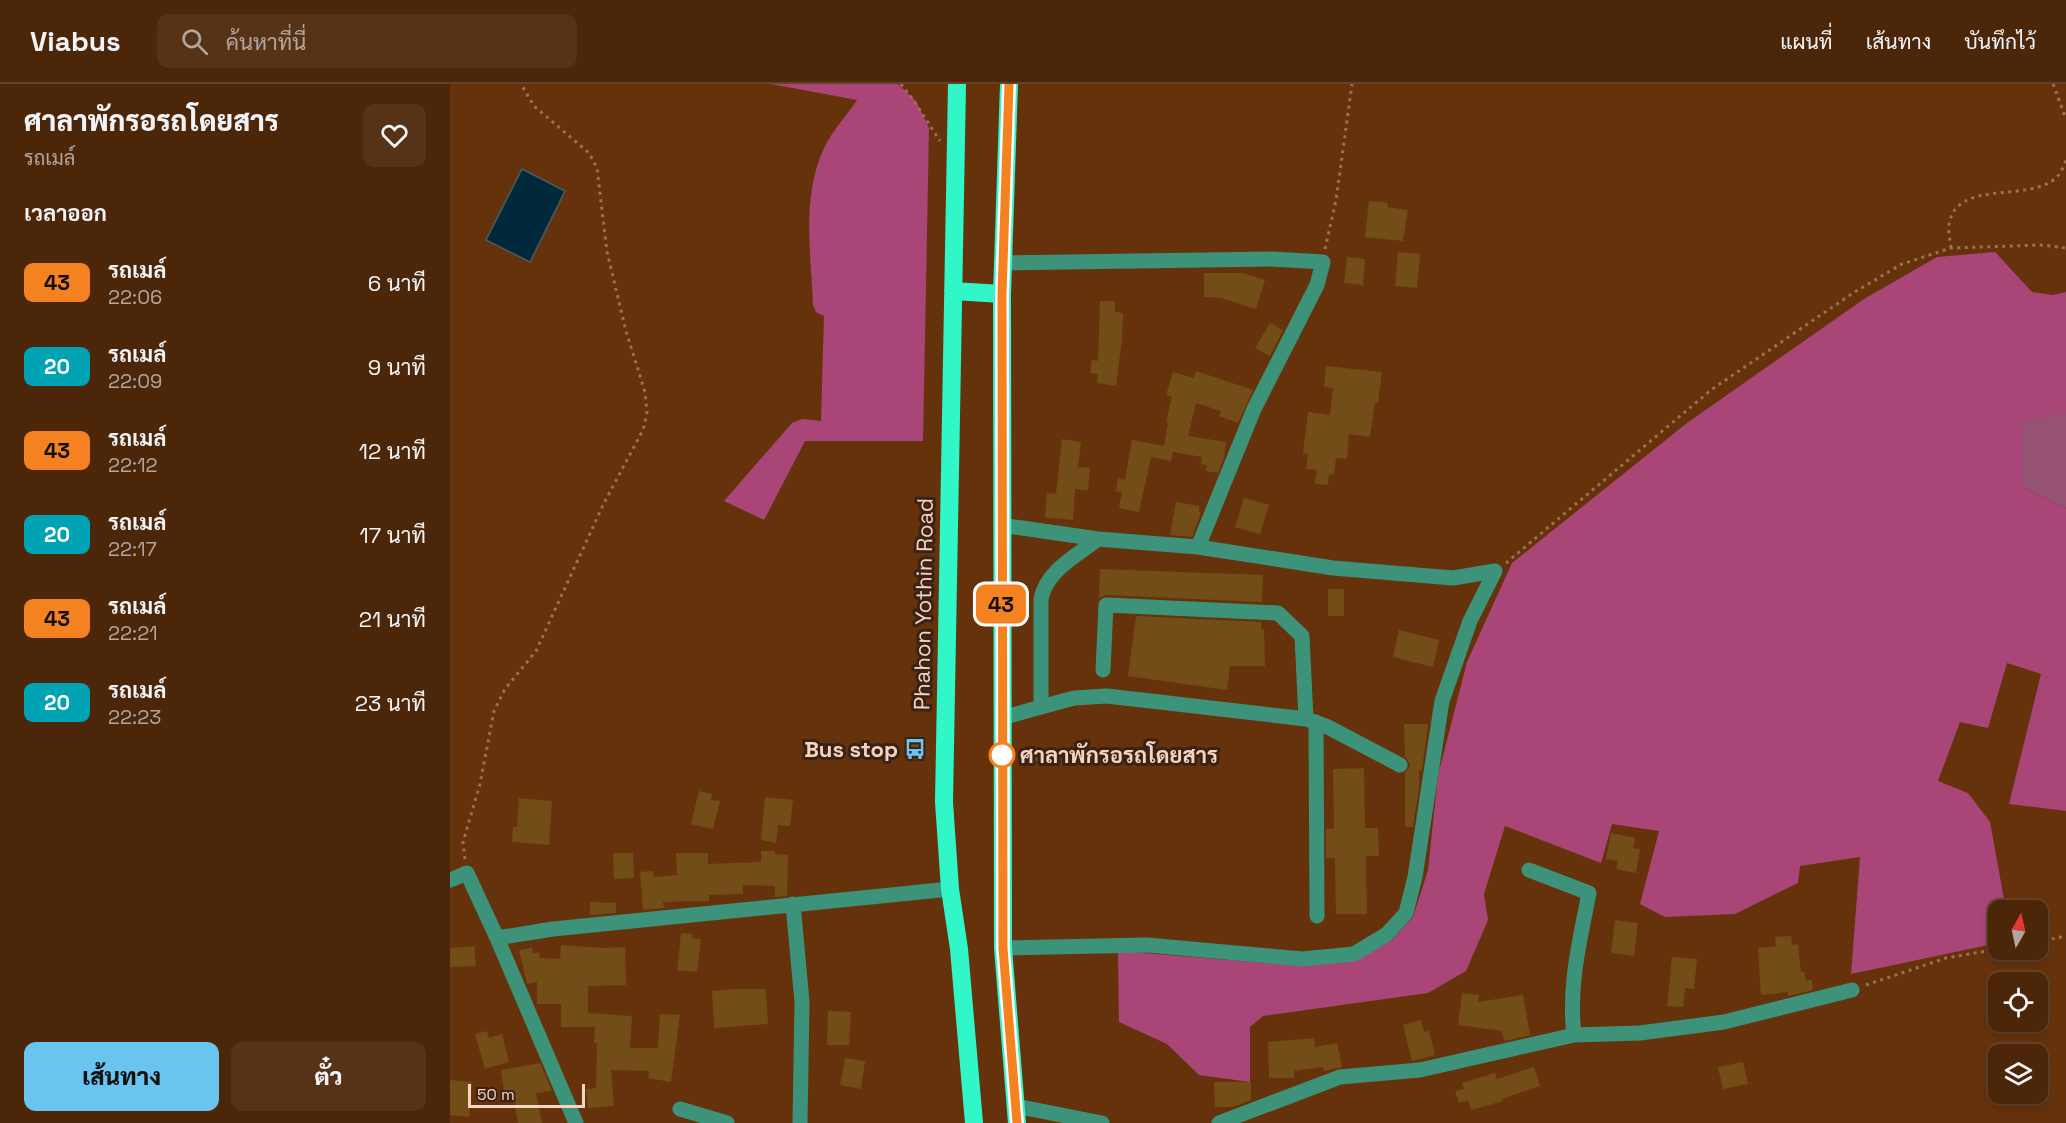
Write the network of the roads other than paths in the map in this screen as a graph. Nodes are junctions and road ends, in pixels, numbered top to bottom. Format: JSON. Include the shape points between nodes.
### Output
{"nodes":[{"id":1,"x":957,"y":84,"type":"edge"},
{"id":2,"x":1009,"y":84,"type":"edge"},
{"id":3,"x":1003,"y":263,"type":"junction"},
{"id":4,"x":952,"y":291,"type":"junction"},
{"id":5,"x":1002,"y":294,"type":"junction"},
{"id":6,"x":1001,"y":525,"type":"junction"},
{"id":7,"x":1098,"y":539,"type":"junction"},
{"id":8,"x":1198,"y":547,"type":"junction"},
{"id":9,"x":1103,"y":670,"type":"dead end"},
{"id":10,"x":1041,"y":706,"type":"junction"},
{"id":11,"x":1002,"y":718,"type":"junction"},
{"id":12,"x":1311,"y":721,"type":"junction"},
{"id":13,"x":1400,"y":765,"type":"dead end"},
{"id":14,"x":1529,"y":870,"type":"dead end"},
{"id":15,"x":450,"y":880,"type":"edge"},
{"id":16,"x":950,"y":889,"type":"junction"},
{"id":17,"x":793,"y":904,"type":"junction"},
{"id":18,"x":1317,"y":916,"type":"dead end"},
{"id":19,"x":497,"y":938,"type":"junction"},
{"id":20,"x":1003,"y":948,"type":"junction"},
{"id":21,"x":1852,"y":990,"type":"road end"},
{"id":22,"x":1574,"y":1035,"type":"junction"},
{"id":23,"x":680,"y":1109,"type":"dead end"},
{"id":24,"x":1017,"y":1115,"type":"edge"},
{"id":25,"x":576,"y":1123,"type":"edge"},
{"id":26,"x":727,"y":1123,"type":"edge"},
{"id":27,"x":800,"y":1123,"type":"edge"},
{"id":28,"x":974,"y":1123,"type":"edge"},
{"id":29,"x":1102,"y":1123,"type":"edge"},
{"id":30,"x":1219,"y":1123,"type":"edge"}],
"edges":[{"from":1,"to":4,"type":"highway","name":"Phahon Yothin Road"},
{"from":2,"to":3,"type":"highway"},
{"from":3,"to":5,"type":"highway"},
{"from":3,"to":8,"type":"street","via":[[1272,259],[1323,262],[1317,285],[1254,410]]},
{"from":4,"to":5,"type":"highway"},
{"from":4,"to":16,"type":"highway","name":"Phahon Yothin Road","via":[[944,802]]},
{"from":5,"to":6,"type":"highway"},
{"from":6,"to":7,"type":"street"},
{"from":6,"to":11,"type":"highway"},
{"from":7,"to":8,"type":"street"},
{"from":7,"to":10,"type":"street","via":[[1049,577],[1043,587]]},
{"from":8,"to":20,"type":"street","via":[[1334,568],[1453,578],[1495,572],[1470,621],[1442,701],[1406,913],[1387,934],[1354,954],[1302,959],[1147,945]]},
{"from":9,"to":12,"type":"street","via":[[1106,605],[1278,613],[1302,636]]},
{"from":10,"to":11,"type":"street"},
{"from":10,"to":12,"type":"street","via":[[1107,696]]},
{"from":11,"to":20,"type":"highway"},
{"from":12,"to":13,"type":"street"},
{"from":12,"to":18,"type":"street"},
{"from":14,"to":22,"type":"street","via":[[1589,893],[1572,985]]},
{"from":15,"to":19,"type":"street","via":[[467,873]]},
{"from":16,"to":17,"type":"street"},
{"from":16,"to":28,"type":"highway","name":"Phahon Yothin Road"},
{"from":17,"to":19,"type":"street"},
{"from":17,"to":27,"type":"street","via":[[802,1002]]},
{"from":19,"to":25,"type":"street"},
{"from":20,"to":24,"type":"highway"},
{"from":21,"to":22,"type":"street","via":[[1724,1022],[1640,1033]]},
{"from":22,"to":30,"type":"street","via":[[1420,1070],[1340,1077]]},
{"from":23,"to":26,"type":"street"},
{"from":24,"to":29,"type":"street"}]}
